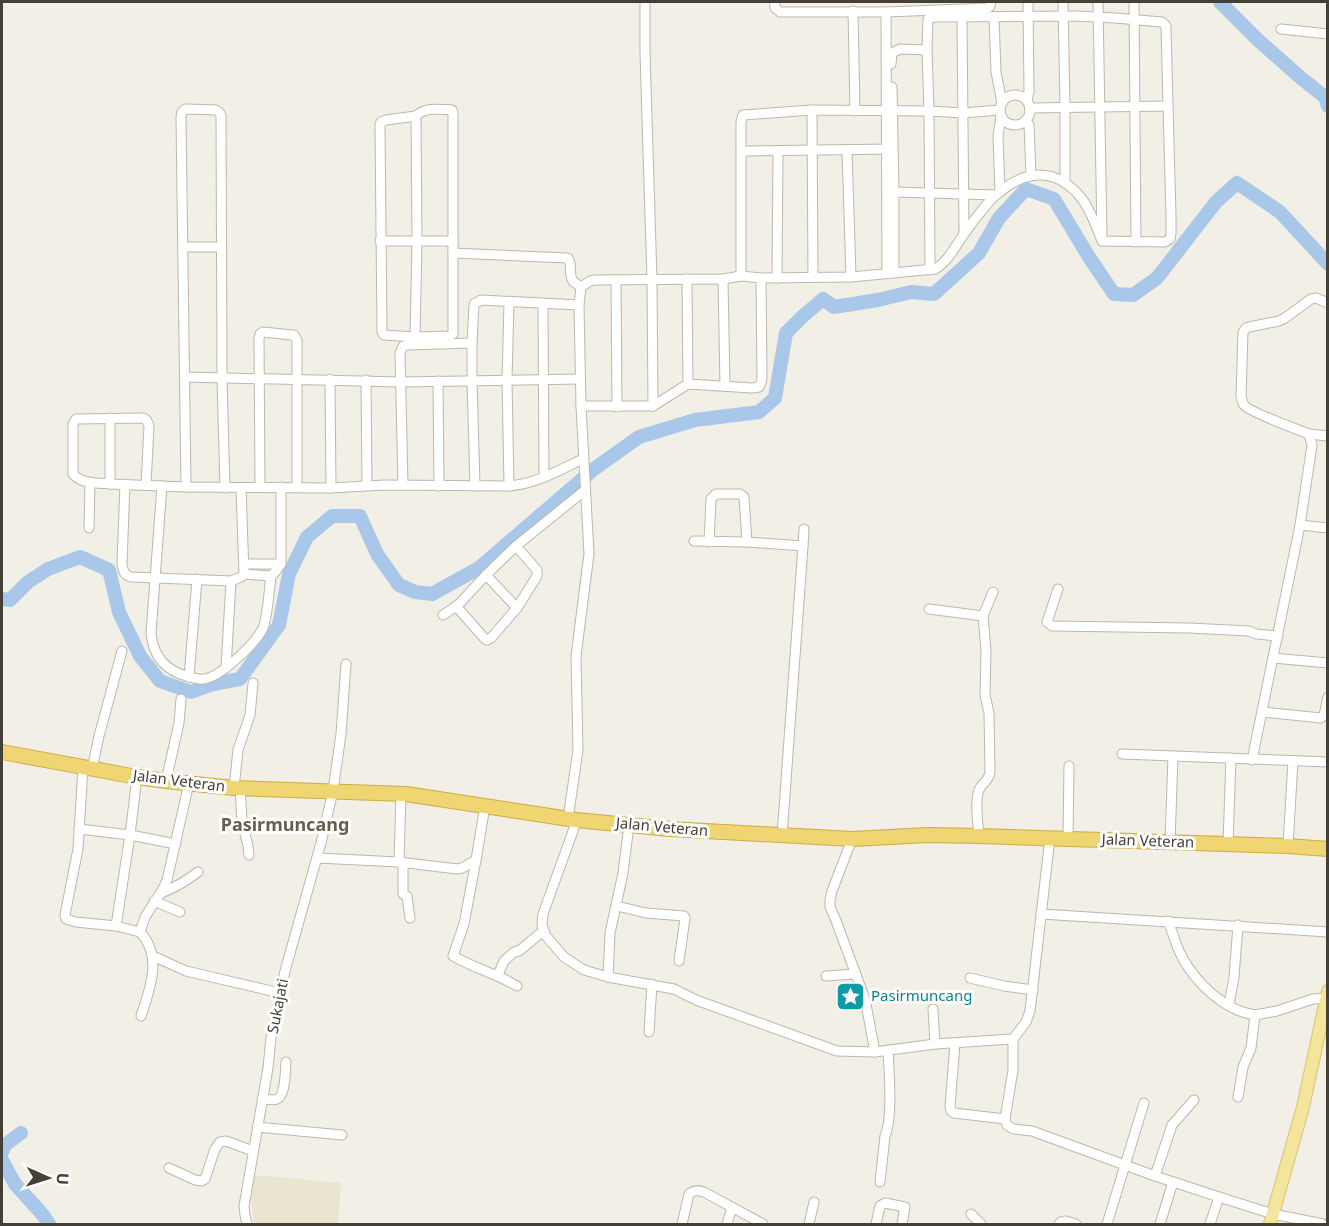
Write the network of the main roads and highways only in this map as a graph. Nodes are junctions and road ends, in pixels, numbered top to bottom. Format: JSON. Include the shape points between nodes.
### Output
{"nodes":[{"id":1,"x":2,"y":752,"type":"edge"},
{"id":2,"x":1328,"y":849,"type":"edge"},
{"id":3,"x":1327,"y":993,"type":"edge"},
{"id":4,"x":1272,"y":1219,"type":"edge"}],
"edges":[{"from":1,"to":2,"type":"highway","name":"Jalan Veteran","via":[[166,781],[401,794],[629,825],[852,839],[979,836]]},
{"from":3,"to":4,"type":"main road"}]}
